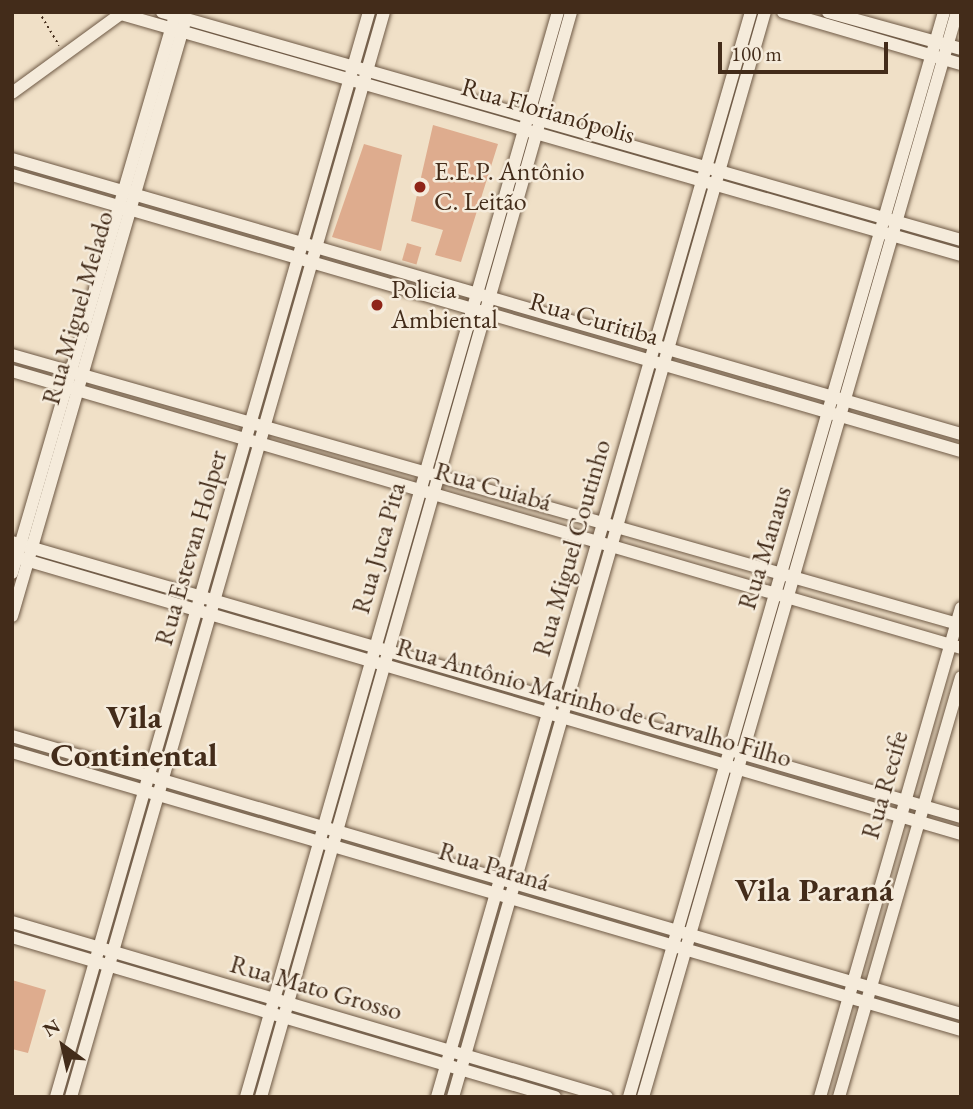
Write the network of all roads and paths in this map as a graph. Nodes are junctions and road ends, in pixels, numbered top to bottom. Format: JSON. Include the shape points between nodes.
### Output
{"nodes":[{"id":1,"x":39,"y":12,"type":"edge"},
{"id":2,"x":162,"y":12,"type":"edge"},
{"id":3,"x":369,"y":12,"type":"edge"},
{"id":4,"x":384,"y":12,"type":"edge"},
{"id":5,"x":558,"y":12,"type":"edge"},
{"id":6,"x":571,"y":12,"type":"edge"},
{"id":7,"x":751,"y":12,"type":"edge"},
{"id":8,"x":765,"y":12,"type":"edge"},
{"id":9,"x":783,"y":12,"type":"edge"},
{"id":10,"x":828,"y":12,"type":"edge"},
{"id":11,"x":944,"y":12,"type":"edge"},
{"id":12,"x":957,"y":12,"type":"edge"},
{"id":13,"x":122,"y":13,"type":"edge"},
{"id":14,"x":180,"y":19,"type":"edge"},
{"id":15,"x":942,"y":43,"type":"junction"},
{"id":16,"x":961,"y":49,"type":"edge"},
{"id":17,"x":64,"y":55,"type":"junction"},
{"id":18,"x":937,"y":57,"type":"junction"},
{"id":19,"x":961,"y":64,"type":"edge"},
{"id":20,"x":351,"y":73,"type":"junction"},
{"id":21,"x":366,"y":77,"type":"junction"},
{"id":22,"x":12,"y":93,"type":"edge"},
{"id":23,"x":532,"y":125,"type":"junction"},
{"id":24,"x":12,"y":159,"type":"edge"},
{"id":25,"x":711,"y":174,"type":"junction"},
{"id":26,"x":12,"y":175,"type":"edge"},
{"id":27,"x":129,"y":193,"type":"junction"},
{"id":28,"x":125,"y":208,"type":"junction"},
{"id":29,"x":891,"y":220,"type":"junction"},
{"id":30,"x":887,"y":234,"type":"junction"},
{"id":31,"x":961,"y":240,"type":"edge"},
{"id":32,"x":302,"y":243,"type":"junction"},
{"id":33,"x":317,"y":248,"type":"junction"},
{"id":34,"x":961,"y":255,"type":"edge"},
{"id":35,"x":298,"y":257,"type":"junction"},
{"id":36,"x":313,"y":262,"type":"junction"},
{"id":37,"x":476,"y":294,"type":"junction"},
{"id":38,"x":489,"y":298,"type":"junction"},
{"id":39,"x":472,"y":307,"type":"junction"},
{"id":40,"x":485,"y":311,"type":"junction"},
{"id":41,"x":661,"y":347,"type":"junction"},
{"id":42,"x":17,"y":357,"type":"edge"},
{"id":43,"x":656,"y":361,"type":"junction"},
{"id":44,"x":78,"y":371,"type":"junction"},
{"id":45,"x":13,"y":373,"type":"edge"},
{"id":46,"x":72,"y":388,"type":"junction"},
{"id":47,"x":840,"y":398,"type":"junction"},
{"id":48,"x":835,"y":414,"type":"junction"},
{"id":49,"x":251,"y":421,"type":"junction"},
{"id":50,"x":265,"y":425,"type":"junction"},
{"id":51,"x":961,"y":434,"type":"edge"},
{"id":52,"x":246,"y":439,"type":"junction"},
{"id":53,"x":260,"y":443,"type":"junction"},
{"id":54,"x":961,"y":451,"type":"edge"},
{"id":55,"x":424,"y":472,"type":"junction"},
{"id":56,"x":439,"y":477,"type":"junction"},
{"id":57,"x":419,"y":489,"type":"junction"},
{"id":58,"x":434,"y":494,"type":"junction"},
{"id":59,"x":603,"y":521,"type":"junction"},
{"id":60,"x":618,"y":525,"type":"junction"},
{"id":61,"x":598,"y":540,"type":"junction"},
{"id":62,"x":612,"y":544,"type":"junction"},
{"id":63,"x":20,"y":552,"type":"edge"},
{"id":64,"x":12,"y":573,"type":"edge"},
{"id":65,"x":787,"y":576,"type":"junction"},
{"id":66,"x":782,"y":593,"type":"junction"},
{"id":67,"x":200,"y":596,"type":"junction"},
{"id":68,"x":215,"y":600,"type":"junction"},
{"id":69,"x":961,"y":608,"type":"edge"},
{"id":70,"x":196,"y":610,"type":"junction"},
{"id":71,"x":211,"y":614,"type":"junction"},
{"id":72,"x":12,"y":616,"type":"edge"},
{"id":73,"x":958,"y":624,"type":"edge"},
{"id":74,"x":955,"y":646,"type":"edge"},
{"id":75,"x":375,"y":648,"type":"junction"},
{"id":76,"x":389,"y":652,"type":"junction"},
{"id":77,"x":371,"y":661,"type":"junction"},
{"id":78,"x":385,"y":665,"type":"junction"},
{"id":79,"x":961,"y":677,"type":"edge"},
{"id":80,"x":558,"y":701,"type":"junction"},
{"id":81,"x":548,"y":713,"type":"junction"},
{"id":82,"x":562,"y":718,"type":"junction"},
{"id":83,"x":12,"y":736,"type":"edge"},
{"id":84,"x":736,"y":751,"type":"junction"},
{"id":85,"x":12,"y":752,"type":"edge"},
{"id":86,"x":732,"y":766,"type":"junction"},
{"id":87,"x":148,"y":776,"type":"junction"},
{"id":88,"x":162,"y":780,"type":"junction"},
{"id":89,"x":144,"y":792,"type":"junction"},
{"id":90,"x":158,"y":796,"type":"junction"},
{"id":91,"x":905,"y":799,"type":"junction"},
{"id":92,"x":923,"y":805,"type":"junction"},
{"id":93,"x":900,"y":817,"type":"junction"},
{"id":94,"x":961,"y":817,"type":"edge"},
{"id":95,"x":919,"y":822,"type":"junction"},
{"id":96,"x":321,"y":833,"type":"junction"},
{"id":97,"x":961,"y":834,"type":"edge"},
{"id":98,"x":335,"y":837,"type":"junction"},
{"id":99,"x":505,"y":887,"type":"junction"},
{"id":100,"x":12,"y":922,"type":"edge"},
{"id":101,"x":683,"y":932,"type":"junction"},
{"id":102,"x":12,"y":937,"type":"edge"},
{"id":103,"x":679,"y":946,"type":"junction"},
{"id":104,"x":99,"y":948,"type":"junction"},
{"id":105,"x":111,"y":959,"type":"junction"},
{"id":106,"x":95,"y":961,"type":"junction"},
{"id":107,"x":853,"y":981,"type":"junction"},
{"id":108,"x":871,"y":986,"type":"junction"},
{"id":109,"x":848,"y":998,"type":"junction"},
{"id":110,"x":866,"y":1003,"type":"junction"},
{"id":111,"x":272,"y":1006,"type":"junction"},
{"id":112,"x":287,"y":1011,"type":"junction"},
{"id":113,"x":961,"y":1014,"type":"edge"},
{"id":114,"x":961,"y":1030,"type":"edge"},
{"id":115,"x":450,"y":1051,"type":"junction"},
{"id":116,"x":466,"y":1056,"type":"junction"},
{"id":117,"x":446,"y":1065,"type":"junction"},
{"id":118,"x":461,"y":1070,"type":"junction"},
{"id":119,"x":56,"y":1097,"type":"edge"},
{"id":120,"x":71,"y":1097,"type":"edge"},
{"id":121,"x":246,"y":1097,"type":"edge"},
{"id":122,"x":261,"y":1097,"type":"edge"},
{"id":123,"x":437,"y":1097,"type":"edge"},
{"id":124,"x":453,"y":1097,"type":"edge"},
{"id":125,"x":555,"y":1097,"type":"edge"},
{"id":126,"x":607,"y":1097,"type":"edge"},
{"id":127,"x":629,"y":1097,"type":"edge"},
{"id":128,"x":643,"y":1097,"type":"edge"},
{"id":129,"x":820,"y":1097,"type":"edge"},
{"id":130,"x":839,"y":1097,"type":"edge"}],
"edges":[{"from":1,"to":17,"type":"path"},
{"from":2,"to":14,"type":"street","name":"Rua Florianópolis"},
{"from":3,"to":20,"type":"street","name":"Rua Estevan Holper"},
{"from":4,"to":21,"type":"street","name":"Rua Estevan Holper"},
{"from":5,"to":23,"type":"street","name":"Rua Juca Pita"},
{"from":6,"to":23,"type":"street","name":"Rua Juca Pita"},
{"from":7,"to":25,"type":"street","name":"Rua Miguel Coutinho"},
{"from":8,"to":25,"type":"street","name":"Rua Miguel Coutinho"},
{"from":9,"to":18,"type":"street"},
{"from":10,"to":15,"type":"street"},
{"from":11,"to":15,"type":"street","name":"Rua Manaus"},
{"from":12,"to":15,"type":"street","name":"Rua Manaus"},
{"from":13,"to":14,"type":"street","name":"Rua Florianópolis"},
{"from":13,"to":17,"type":"street"},
{"from":14,"to":20,"type":"street","name":"Rua Florianópolis"},
{"from":14,"to":27,"type":"street","name":"Rua Miguel Melado"},
{"from":15,"to":16,"type":"street"},
{"from":15,"to":18,"type":"street","name":"Rua Manaus"},
{"from":17,"to":22,"type":"street"},
{"from":18,"to":19,"type":"street"},
{"from":18,"to":29,"type":"street","name":"Rua Manaus"},
{"from":20,"to":21,"type":"street","name":"Rua Florianópolis"},
{"from":20,"to":32,"type":"street","name":"Rua Estevan Holper"},
{"from":21,"to":23,"type":"street","name":"Rua Florianópolis"},
{"from":21,"to":33,"type":"street","name":"Rua Estevan Holper"},
{"from":23,"to":25,"type":"street","name":"Rua Florianópolis"},
{"from":23,"to":37,"type":"street","name":"Rua Juca Pita"},
{"from":23,"to":38,"type":"street","name":"Rua Juca Pita"},
{"from":24,"to":27,"type":"street","name":"Rua Curitiba"},
{"from":25,"to":29,"type":"street","name":"Rua Florianópolis"},
{"from":25,"to":30,"type":"street","name":"Rua Florianópolis"},
{"from":25,"to":41,"type":"street","name":"Rua Miguel Coutinho"},
{"from":26,"to":28,"type":"street","name":"Rua Curitiba"},
{"from":27,"to":28,"type":"street","name":"Rua Miguel Melado"},
{"from":27,"to":32,"type":"street","name":"Rua Curitiba"},
{"from":28,"to":35,"type":"street","name":"Rua Curitiba"},
{"from":28,"to":44,"type":"street","name":"Rua Miguel Melado"},
{"from":29,"to":30,"type":"street","name":"Rua Manaus"},
{"from":29,"to":31,"type":"street","name":"Rua Florianópolis"},
{"from":30,"to":34,"type":"street","name":"Rua Florianópolis"},
{"from":30,"to":47,"type":"street","name":"Rua Manaus"},
{"from":32,"to":33,"type":"street","name":"Rua Curitiba"},
{"from":32,"to":35,"type":"street","name":"Rua Estevan Holper"},
{"from":33,"to":36,"type":"street","name":"Rua Estevan Holper"},
{"from":33,"to":37,"type":"street","name":"Rua Curitiba"},
{"from":35,"to":36,"type":"street","name":"Rua Curitiba"},
{"from":35,"to":49,"type":"street","name":"Rua Estevan Holper"},
{"from":36,"to":39,"type":"street","name":"Rua Curitiba"},
{"from":36,"to":50,"type":"street","name":"Rua Estevan Holper"},
{"from":37,"to":38,"type":"street","name":"Rua Curitiba"},
{"from":37,"to":39,"type":"street","name":"Rua Juca Pita"},
{"from":38,"to":40,"type":"street","name":"Rua Juca Pita"},
{"from":38,"to":41,"type":"street","name":"Rua Curitiba"},
{"from":39,"to":40,"type":"street","name":"Rua Curitiba"},
{"from":39,"to":55,"type":"street","name":"Rua Juca Pita"},
{"from":40,"to":43,"type":"street","name":"Rua Curitiba"},
{"from":40,"to":56,"type":"street","name":"Rua Juca Pita"},
{"from":41,"to":43,"type":"street","name":"Rua Miguel Coutinho"},
{"from":41,"to":47,"type":"street","name":"Rua Curitiba"},
{"from":42,"to":44,"type":"street","name":"Rua Cuiabá"},
{"from":42,"to":45,"type":"street"},
{"from":43,"to":48,"type":"street","name":"Rua Curitiba"},
{"from":43,"to":59,"type":"street","name":"Rua Miguel Coutinho"},
{"from":43,"to":60,"type":"street","name":"Rua Miguel Coutinho"},
{"from":44,"to":46,"type":"street","name":"Rua Miguel Melado"},
{"from":44,"to":49,"type":"street","name":"Rua Cuiabá"},
{"from":45,"to":46,"type":"street","name":"Rua Cuiabá"},
{"from":46,"to":52,"type":"street","name":"Rua Cuiabá"},
{"from":46,"to":63,"type":"street","name":"Rua Miguel Melado"},
{"from":47,"to":48,"type":"street","name":"Rua Manaus"},
{"from":47,"to":51,"type":"street","name":"Rua Curitiba"},
{"from":48,"to":54,"type":"street","name":"Rua Curitiba"},
{"from":48,"to":65,"type":"street","name":"Rua Manaus"},
{"from":49,"to":50,"type":"street","name":"Rua Cuiabá"},
{"from":49,"to":52,"type":"street","name":"Rua Estevan Holper"},
{"from":50,"to":53,"type":"street","name":"Rua Estevan Holper"},
{"from":50,"to":55,"type":"street","name":"Rua Cuiabá"},
{"from":52,"to":53,"type":"street","name":"Rua Cuiabá"},
{"from":52,"to":67,"type":"street","name":"Rua Estevan Holper"},
{"from":53,"to":57,"type":"street","name":"Rua Cuiabá"},
{"from":53,"to":68,"type":"street","name":"Rua Estevan Holper"},
{"from":55,"to":56,"type":"street","name":"Rua Cuiabá"},
{"from":55,"to":57,"type":"street","name":"Rua Juca Pita"},
{"from":56,"to":58,"type":"street","name":"Rua Juca Pita"},
{"from":56,"to":59,"type":"street","name":"Rua Cuiabá"},
{"from":57,"to":58,"type":"street","name":"Rua Cuiabá"},
{"from":57,"to":75,"type":"street","name":"Rua Juca Pita"},
{"from":58,"to":61,"type":"street","name":"Rua Cuiabá"},
{"from":58,"to":76,"type":"street","name":"Rua Juca Pita"},
{"from":59,"to":60,"type":"street","name":"Rua Cuiabá"},
{"from":59,"to":61,"type":"street","name":"Rua Miguel Coutinho"},
{"from":60,"to":62,"type":"street","name":"Rua Miguel Coutinho"},
{"from":60,"to":65,"type":"street","name":"Rua Cuiabá"},
{"from":61,"to":62,"type":"street","name":"Rua Cuiabá"},
{"from":61,"to":80,"type":"street","name":"Rua Miguel Coutinho"},
{"from":62,"to":66,"type":"street","name":"Rua Cuiabá"},
{"from":62,"to":80,"type":"street","name":"Rua Miguel Coutinho"},
{"from":63,"to":64,"type":"street","name":"Rua Miguel Melado"},
{"from":63,"to":67,"type":"street","name":"Rua Antônio Marinho de Carvalho Filho"},
{"from":63,"to":70,"type":"street","name":"Rua Antônio Marinho de Carvalho Filho"},
{"from":63,"to":72,"type":"street","name":"Rua Miguel Melado"},
{"from":65,"to":66,"type":"street","name":"Rua Manaus"},
{"from":65,"to":73,"type":"street","name":"Rua Cuiabá"},
{"from":66,"to":74,"type":"street","name":"Rua Cuiabá"},
{"from":66,"to":84,"type":"street","name":"Rua Manaus"},
{"from":67,"to":68,"type":"street","name":"Rua Antônio Marinho de Carvalho Filho"},
{"from":67,"to":70,"type":"street","name":"Rua Estevan Holper"},
{"from":68,"to":71,"type":"street","name":"Rua Estevan Holper"},
{"from":68,"to":75,"type":"street","name":"Rua Antônio Marinho de Carvalho Filho"},
{"from":69,"to":73,"type":"street","name":"Rua Recife"},
{"from":70,"to":71,"type":"street","name":"Rua Antônio Marinho de Carvalho Filho"},
{"from":70,"to":87,"type":"street","name":"Rua Estevan Holper"},
{"from":71,"to":77,"type":"street","name":"Rua Antônio Marinho de Carvalho Filho"},
{"from":71,"to":88,"type":"street","name":"Rua Estevan Holper"},
{"from":73,"to":74,"type":"street","name":"Rua Recife"},
{"from":74,"to":91,"type":"street","name":"Rua Recife"},
{"from":75,"to":76,"type":"street","name":"Rua Antônio Marinho de Carvalho Filho"},
{"from":75,"to":77,"type":"street","name":"Rua Juca Pita"},
{"from":76,"to":78,"type":"street","name":"Rua Juca Pita"},
{"from":76,"to":80,"type":"street","name":"Rua Antônio Marinho de Carvalho Filho"},
{"from":77,"to":78,"type":"street","name":"Rua Antônio Marinho de Carvalho Filho"},
{"from":77,"to":96,"type":"street","name":"Rua Juca Pita"},
{"from":78,"to":81,"type":"street","name":"Rua Antônio Marinho de Carvalho Filho"},
{"from":78,"to":98,"type":"street","name":"Rua Juca Pita"},
{"from":79,"to":92,"type":"street","name":"Rua Recife"},
{"from":80,"to":81,"type":"street","name":"Rua Miguel Coutinho"},
{"from":80,"to":82,"type":"street","name":"Rua Miguel Coutinho"},
{"from":80,"to":84,"type":"street","name":"Rua Antônio Marinho de Carvalho Filho"},
{"from":81,"to":82,"type":"street","name":"Rua Antônio Marinho de Carvalho Filho"},
{"from":81,"to":99,"type":"street","name":"Rua Miguel Coutinho"},
{"from":82,"to":86,"type":"street","name":"Rua Antônio Marinho de Carvalho Filho"},
{"from":82,"to":99,"type":"street","name":"Rua Miguel Coutinho"},
{"from":83,"to":87,"type":"street","name":"Rua Paraná"},
{"from":84,"to":86,"type":"street","name":"Rua Manaus"},
{"from":84,"to":91,"type":"street","name":"Rua Antônio Marinho de Carvalho Filho"},
{"from":85,"to":89,"type":"street","name":"Rua Paraná"},
{"from":86,"to":93,"type":"street","name":"Rua Antônio Marinho de Carvalho Filho"},
{"from":86,"to":101,"type":"street","name":"Rua Manaus"},
{"from":87,"to":88,"type":"street","name":"Rua Paraná"},
{"from":87,"to":89,"type":"street","name":"Rua Estevan Holper"},
{"from":88,"to":90,"type":"street","name":"Rua Estevan Holper"},
{"from":88,"to":96,"type":"street","name":"Rua Paraná"},
{"from":89,"to":90,"type":"street","name":"Rua Paraná"},
{"from":89,"to":104,"type":"street","name":"Rua Estevan Holper"},
{"from":90,"to":96,"type":"street","name":"Rua Paraná"},
{"from":90,"to":105,"type":"street","name":"Rua Estevan Holper"},
{"from":91,"to":92,"type":"street","name":"Rua Antônio Marinho de Carvalho Filho"},
{"from":91,"to":93,"type":"street","name":"Rua Recife"},
{"from":92,"to":94,"type":"street","name":"Rua Antônio Marinho de Carvalho Filho"},
{"from":92,"to":95,"type":"street","name":"Rua Recife"},
{"from":93,"to":95,"type":"street","name":"Rua Antônio Marinho de Carvalho Filho"},
{"from":93,"to":107,"type":"street","name":"Rua Recife"},
{"from":95,"to":97,"type":"street","name":"Rua Antônio Marinho de Carvalho Filho"},
{"from":95,"to":108,"type":"street","name":"Rua Recife"},
{"from":96,"to":98,"type":"street","name":"Rua Paraná"},
{"from":96,"to":111,"type":"street","name":"Rua Juca Pita"},
{"from":98,"to":99,"type":"street","name":"Rua Paraná"},
{"from":98,"to":112,"type":"street","name":"Rua Juca Pita"},
{"from":99,"to":101,"type":"street","name":"Rua Paraná"},
{"from":99,"to":103,"type":"street","name":"Rua Paraná"},
{"from":99,"to":115,"type":"street","name":"Rua Miguel Coutinho"},
{"from":99,"to":116,"type":"street","name":"Rua Miguel Coutinho"},
{"from":100,"to":104,"type":"street","name":"Rua Mato Grosso"},
{"from":101,"to":103,"type":"street","name":"Rua Manaus"},
{"from":101,"to":107,"type":"street","name":"Rua Paraná"},
{"from":102,"to":106,"type":"street","name":"Rua Mato Grosso"},
{"from":103,"to":109,"type":"street","name":"Rua Paraná"},
{"from":103,"to":127,"type":"street","name":"Rua Manaus"},
{"from":103,"to":128,"type":"street","name":"Rua Manaus"},
{"from":104,"to":105,"type":"street","name":"Rua Mato Grosso"},
{"from":104,"to":106,"type":"street","name":"Rua Estevan Holper"},
{"from":105,"to":106,"type":"street","name":"Rua Mato Grosso"},
{"from":105,"to":111,"type":"street","name":"Rua Mato Grosso"},
{"from":105,"to":120,"type":"street","name":"Rua Estevan Holper"},
{"from":106,"to":119,"type":"street","name":"Rua Estevan Holper"},
{"from":107,"to":108,"type":"street","name":"Rua Paraná"},
{"from":107,"to":109,"type":"street","name":"Rua Recife"},
{"from":108,"to":110,"type":"street","name":"Rua Recife"},
{"from":108,"to":113,"type":"street","name":"Rua Paraná"},
{"from":109,"to":110,"type":"street","name":"Rua Paraná"},
{"from":109,"to":129,"type":"street","name":"Rua Recife"},
{"from":110,"to":114,"type":"street","name":"Rua Paraná"},
{"from":110,"to":130,"type":"street","name":"Rua Recife"},
{"from":111,"to":112,"type":"street","name":"Rua Mato Grosso"},
{"from":111,"to":121,"type":"street","name":"Rua Juca Pita"},
{"from":112,"to":115,"type":"street","name":"Rua Mato Grosso"},
{"from":112,"to":117,"type":"street","name":"Rua Mato Grosso"},
{"from":112,"to":122,"type":"street","name":"Rua Juca Pita"},
{"from":115,"to":116,"type":"street","name":"Rua Mato Grosso"},
{"from":115,"to":117,"type":"street","name":"Rua Miguel Coutinho"},
{"from":116,"to":118,"type":"street","name":"Rua Miguel Coutinho"},
{"from":116,"to":126,"type":"street","name":"Rua Mato Grosso"},
{"from":117,"to":118,"type":"street","name":"Rua Mato Grosso"},
{"from":117,"to":123,"type":"street","name":"Rua Miguel Coutinho"},
{"from":118,"to":124,"type":"street","name":"Rua Miguel Coutinho"},
{"from":118,"to":125,"type":"street","name":"Rua Mato Grosso"}]}
